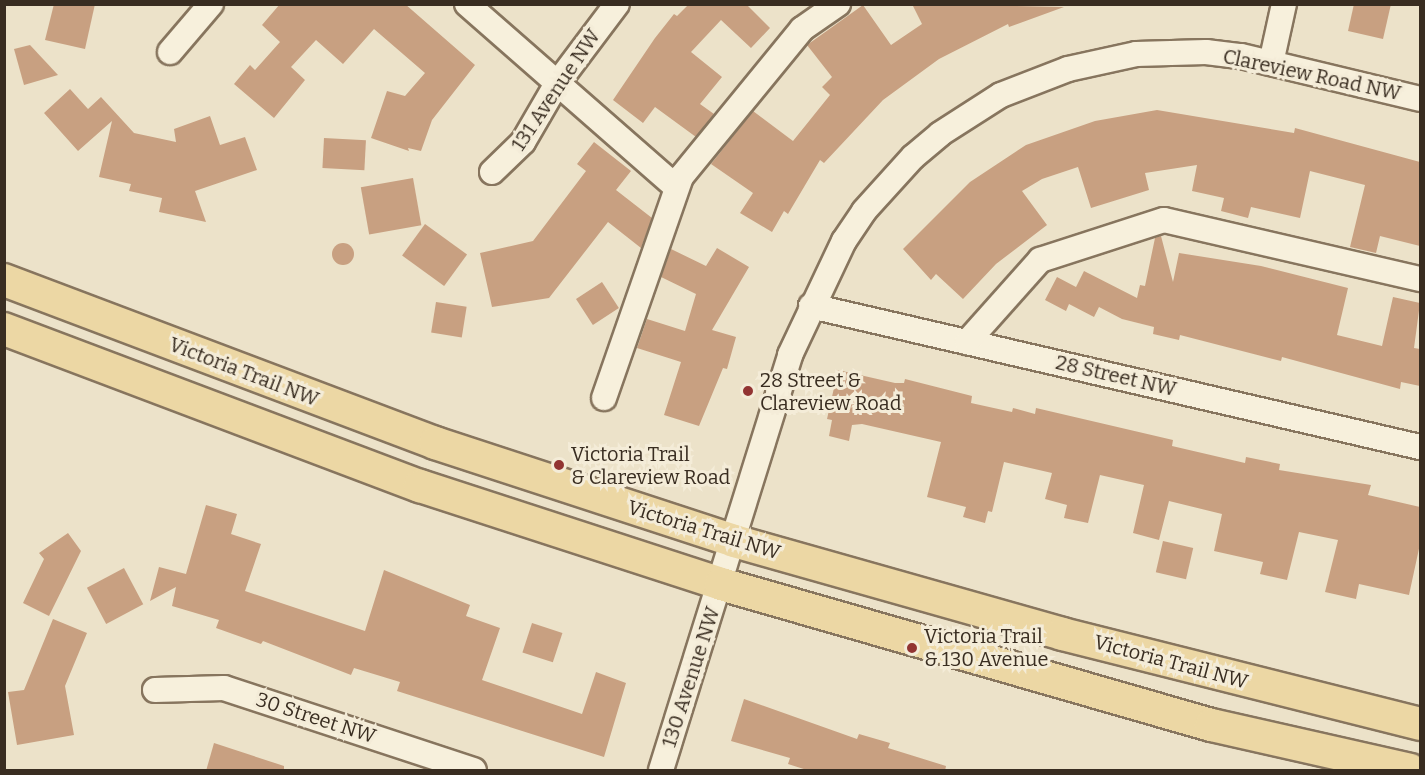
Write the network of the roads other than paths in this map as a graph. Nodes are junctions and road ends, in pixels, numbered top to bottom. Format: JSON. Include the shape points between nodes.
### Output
{"nodes":[{"id":1,"x":211,"y":4,"type":"edge"},
{"id":2,"x":467,"y":4,"type":"edge"},
{"id":3,"x":616,"y":4,"type":"edge"},
{"id":4,"x":838,"y":4,"type":"edge"},
{"id":5,"x":1284,"y":4,"type":"edge"},
{"id":6,"x":170,"y":52,"type":"dead end"},
{"id":7,"x":1271,"y":63,"type":"junction"},
{"id":8,"x":556,"y":85,"type":"junction"},
{"id":9,"x":1420,"y":99,"type":"edge"},
{"id":10,"x":492,"y":172,"type":"dead end"},
{"id":11,"x":676,"y":188,"type":"junction"},
{"id":12,"x":1420,"y":279,"type":"edge"},
{"id":13,"x":4,"y":280,"type":"edge"},
{"id":14,"x":811,"y":306,"type":"junction"},
{"id":15,"x":4,"y":329,"type":"edge"},
{"id":16,"x":967,"y":342,"type":"junction"},
{"id":17,"x":604,"y":398,"type":"dead end"},
{"id":18,"x":1420,"y":447,"type":"edge"},
{"id":19,"x":734,"y":541,"type":"junction"},
{"id":20,"x":721,"y":584,"type":"junction"},
{"id":21,"x":155,"y":690,"type":"dead end"},
{"id":22,"x":1420,"y":724,"type":"edge"},
{"id":23,"x":474,"y":771,"type":"edge"},
{"id":24,"x":661,"y":771,"type":"edge"},
{"id":25,"x":1410,"y":771,"type":"edge"}],
"edges":[{"from":1,"to":6,"type":"street"},
{"from":2,"to":8,"type":"street"},
{"from":3,"to":8,"type":"street","name":"131 Avenue NW"},
{"from":4,"to":11,"type":"street","via":[[802,29]]},
{"from":5,"to":7,"type":"street"},
{"from":7,"to":9,"type":"street","name":"Clareview Road NW"},
{"from":7,"to":14,"type":"street","name":"Clareview Road NW","via":[[1206,52],[1136,54],[1068,69],[1001,95],[940,134],[887,183],[844,241]]},
{"from":8,"to":10,"type":"street","name":"131 Avenue NW","via":[[523,142]]},
{"from":8,"to":11,"type":"street"},
{"from":11,"to":17,"type":"street"},
{"from":12,"to":16,"type":"street","via":[[1164,220],[1040,260]]},
{"from":13,"to":19,"type":"main road","name":"Victoria Trail NW","via":[[435,443]]},
{"from":14,"to":16,"type":"street","name":"28 Street NW"},
{"from":14,"to":19,"type":"street","name":"Clareview Road NW","via":[[773,405]]},
{"from":15,"to":20,"type":"main road","via":[[420,486]]},
{"from":16,"to":18,"type":"street","name":"28 Street NW"},
{"from":19,"to":20,"type":"street","name":"Clareview Road NW"},
{"from":19,"to":22,"type":"main road","name":"Victoria Trail NW","via":[[1107,646]]},
{"from":20,"to":24,"type":"street","name":"130 Avenue NW"},
{"from":20,"to":25,"type":"main road","via":[[1211,725]]},
{"from":21,"to":23,"type":"street","name":"30 Street NW","via":[[183,686],[224,688]]}]}
